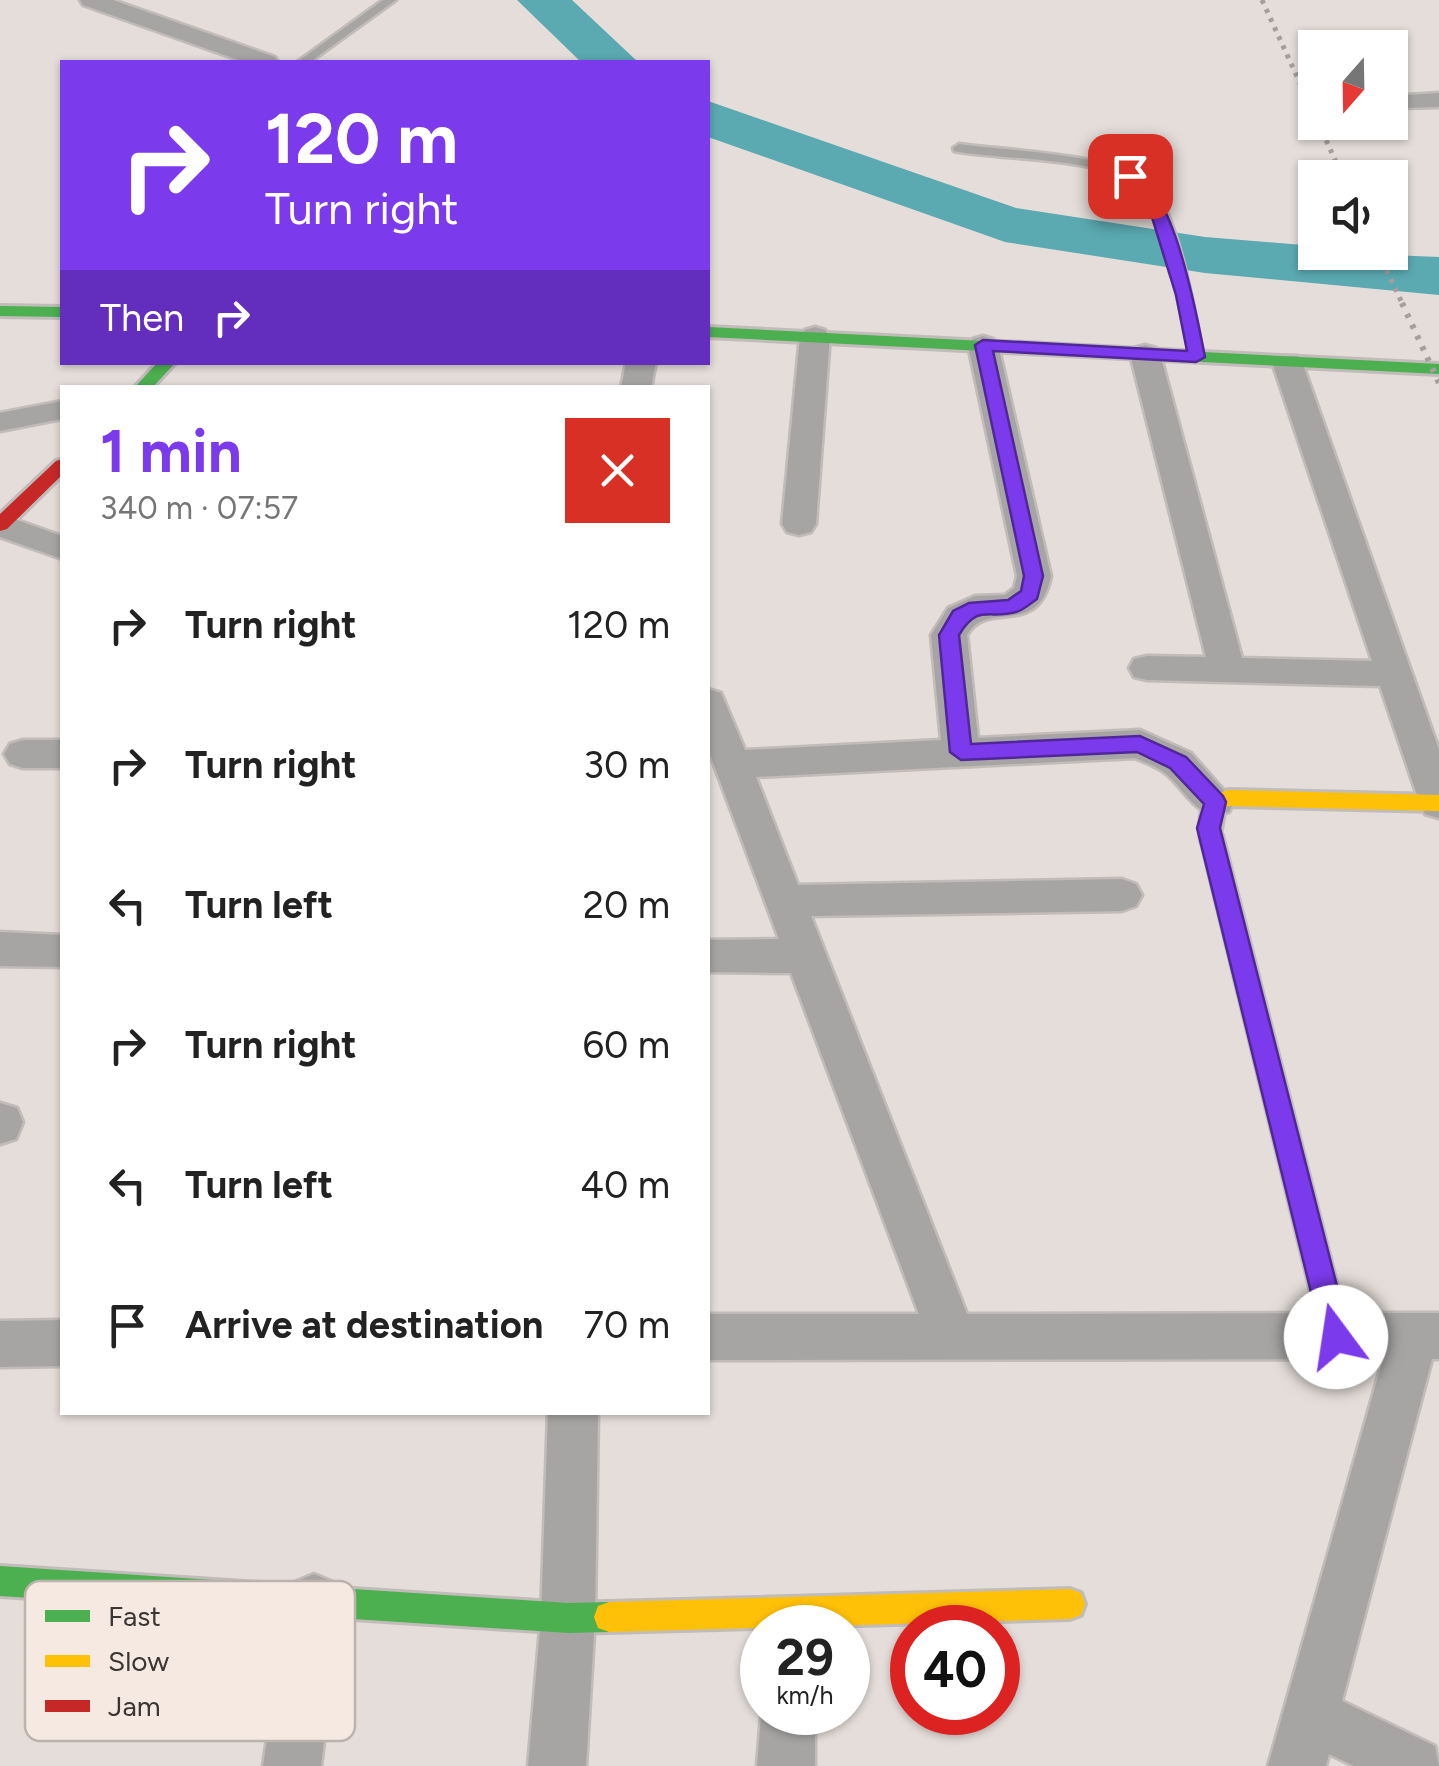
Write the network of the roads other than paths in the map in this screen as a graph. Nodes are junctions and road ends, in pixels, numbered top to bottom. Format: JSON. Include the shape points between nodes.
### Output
{"nodes":[{"id":1,"x":91,"y":0,"type":"edge"},
{"id":2,"x":390,"y":0,"type":"edge"},
{"id":3,"x":260,"y":60,"type":"edge"},
{"id":4,"x":306,"y":60,"type":"edge"},
{"id":5,"x":1439,"y":100,"type":"edge"},
{"id":6,"x":1408,"y":101,"type":"edge"},
{"id":7,"x":958,"y":148,"type":"dead end"},
{"id":8,"x":0,"y":311,"type":"edge"},
{"id":9,"x":60,"y":312,"type":"edge"},
{"id":10,"x":710,"y":332,"type":"edge"},
{"id":11,"x":816,"y":336,"type":"junction"},
{"id":12,"x":983,"y":345,"type":"junction"},
{"id":13,"x":1145,"y":354,"type":"junction"},
{"id":14,"x":1196,"y":357,"type":"junction"},
{"id":15,"x":1287,"y":362,"type":"junction"},
{"id":16,"x":165,"y":365,"type":"edge"},
{"id":17,"x":1439,"y":369,"type":"edge"},
{"id":18,"x":145,"y":385,"type":"edge"},
{"id":19,"x":60,"y":410,"type":"edge"},
{"id":20,"x":0,"y":422,"type":"edge"},
{"id":21,"x":60,"y":466,"type":"edge"},
{"id":22,"x":799,"y":524,"type":"dead end"},
{"id":23,"x":0,"y":525,"type":"edge"},
{"id":24,"x":60,"y":547,"type":"edge"},
{"id":25,"x":1147,"y":668,"type":"dead end"},
{"id":26,"x":1227,"y":670,"type":"junction"},
{"id":27,"x":1394,"y":674,"type":"junction"},
{"id":28,"x":710,"y":709,"type":"edge"},
{"id":29,"x":722,"y":752,"type":"edge"},
{"id":30,"x":961,"y":752,"type":"junction"},
{"id":31,"x":23,"y":754,"type":"dead end"},
{"id":32,"x":60,"y":754,"type":"edge"},
{"id":33,"x":1215,"y":802,"type":"junction"},
{"id":34,"x":1439,"y":804,"type":"edge"},
{"id":35,"x":1122,"y":895,"type":"dead end"},
{"id":36,"x":784,"y":902,"type":"junction"},
{"id":37,"x":0,"y":949,"type":"edge"},
{"id":38,"x":60,"y":951,"type":"edge"},
{"id":39,"x":710,"y":956,"type":"edge"},
{"id":40,"x":804,"y":956,"type":"junction"},
{"id":41,"x":1426,"y":1336,"type":"edge"},
{"id":42,"x":710,"y":1337,"type":"edge"},
{"id":43,"x":952,"y":1337,"type":"junction"},
{"id":44,"x":1336,"y":1337,"type":"junction"},
{"id":45,"x":60,"y":1343,"type":"edge"},
{"id":46,"x":0,"y":1344,"type":"edge"},
{"id":47,"x":573,"y":1415,"type":"edge"},
{"id":48,"x":0,"y":1581,"type":"edge"},
{"id":49,"x":25,"y":1583,"type":"edge"},
{"id":50,"x":355,"y":1604,"type":"edge"},
{"id":51,"x":1070,"y":1604,"type":"dead end"},
{"id":52,"x":870,"y":1615,"type":"edge"},
{"id":53,"x":568,"y":1618,"type":"junction"},
{"id":54,"x":740,"y":1620,"type":"edge"},
{"id":55,"x":787,"y":1735,"type":"edge"},
{"id":56,"x":295,"y":1741,"type":"edge"},
{"id":57,"x":1304,"y":1741,"type":"edge"},
{"id":58,"x":292,"y":1766,"type":"edge"},
{"id":59,"x":557,"y":1766,"type":"edge"},
{"id":60,"x":786,"y":1766,"type":"edge"},
{"id":61,"x":1414,"y":1766,"type":"edge"}],
"edges":[{"from":1,"to":3,"type":"street"},
{"from":2,"to":4,"type":"lane"},
{"from":5,"to":6,"type":"street"},
{"from":7,"to":14,"type":"lane","via":[[1130,176],[1144,184],[1184,295]]},
{"from":8,"to":9,"type":"street"},
{"from":10,"to":11,"type":"street"},
{"from":11,"to":12,"type":"street"},
{"from":11,"to":22,"type":"street"},
{"from":12,"to":13,"type":"street"},
{"from":12,"to":30,"type":"street","via":[[1034,576],[1030,594],[1013,606],[976,608],[960,616],[949,635]]},
{"from":13,"to":14,"type":"street"},
{"from":13,"to":26,"type":"street"},
{"from":14,"to":15,"type":"street"},
{"from":15,"to":17,"type":"street"},
{"from":15,"to":27,"type":"street"},
{"from":16,"to":18,"type":"street"},
{"from":19,"to":20,"type":"street"},
{"from":21,"to":23,"type":"street"},
{"from":23,"to":24,"type":"street"},
{"from":25,"to":26,"type":"street"},
{"from":26,"to":27,"type":"street"},
{"from":27,"to":34,"type":"street"},
{"from":28,"to":29,"type":"street"},
{"from":29,"to":30,"type":"street"},
{"from":29,"to":36,"type":"street"},
{"from":30,"to":33,"type":"street","via":[[1140,744],[1178,763]]},
{"from":31,"to":32,"type":"street"},
{"from":33,"to":34,"type":"street"},
{"from":33,"to":44,"type":"street","via":[[1208,828]]},
{"from":35,"to":36,"type":"street"},
{"from":36,"to":40,"type":"street"},
{"from":37,"to":38,"type":"street"},
{"from":39,"to":40,"type":"street"},
{"from":40,"to":43,"type":"street"},
{"from":41,"to":44,"type":"street"},
{"from":41,"to":57,"type":"street"},
{"from":42,"to":43,"type":"street"},
{"from":43,"to":44,"type":"street"},
{"from":45,"to":46,"type":"street"},
{"from":47,"to":53,"type":"street"},
{"from":48,"to":49,"type":"street"},
{"from":50,"to":53,"type":"street"},
{"from":51,"to":52,"type":"street"},
{"from":53,"to":54,"type":"street"},
{"from":53,"to":59,"type":"street"},
{"from":55,"to":60,"type":"street"},
{"from":56,"to":58,"type":"street"},
{"from":57,"to":61,"type":"street"}]}
